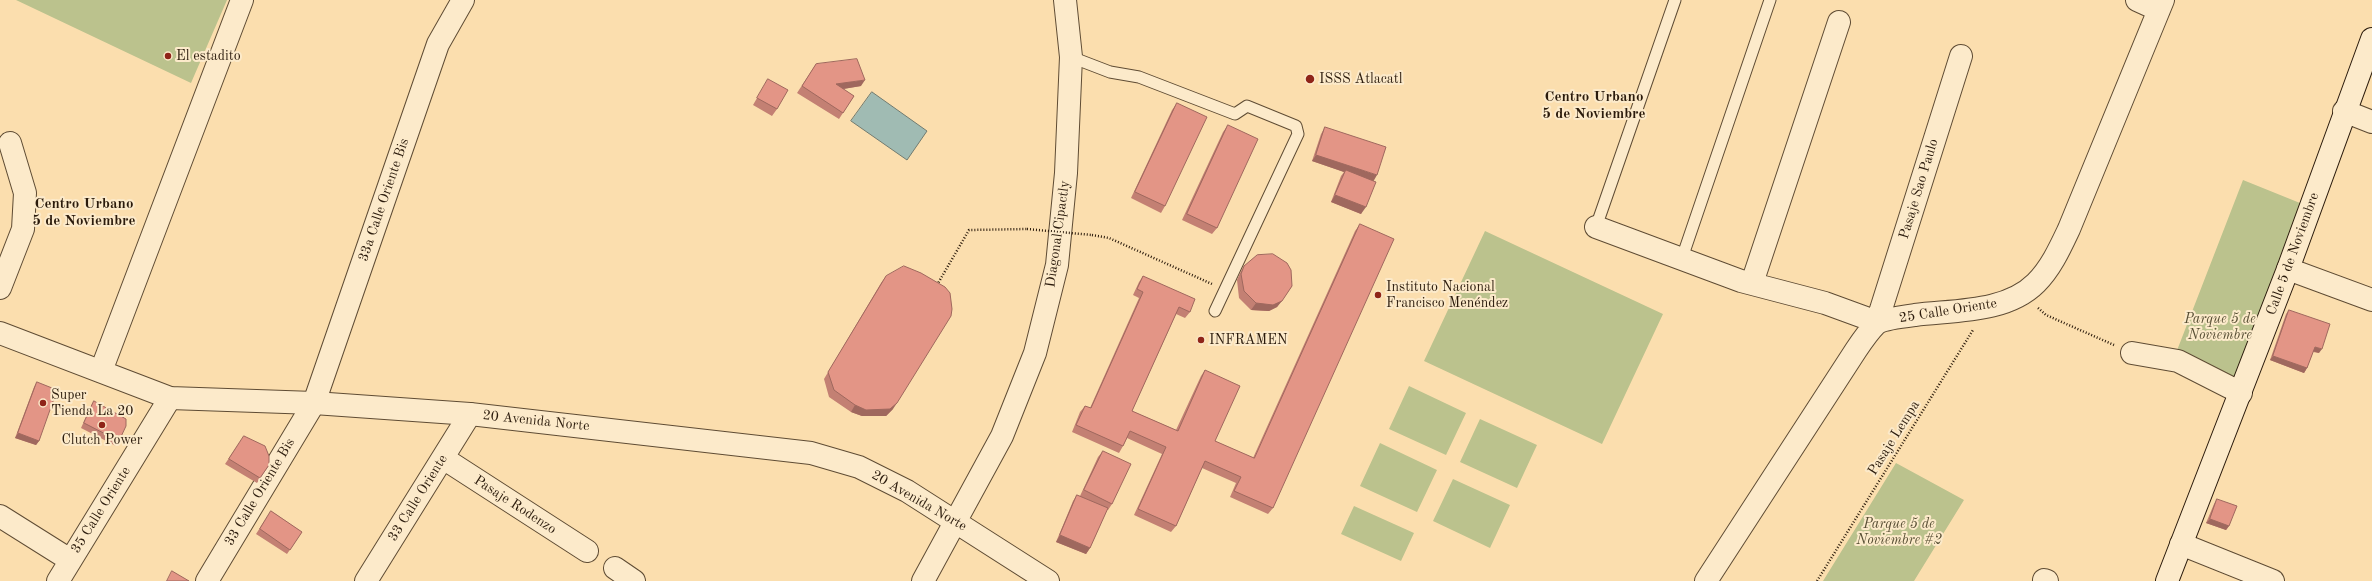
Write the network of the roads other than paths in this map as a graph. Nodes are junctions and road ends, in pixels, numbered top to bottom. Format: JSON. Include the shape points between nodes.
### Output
{"nodes":[{"id":1,"x":242,"y":0,"type":"edge"},
{"id":2,"x":463,"y":0,"type":"edge"},
{"id":3,"x":1065,"y":0,"type":"edge"},
{"id":4,"x":1675,"y":0,"type":"edge"},
{"id":5,"x":1770,"y":0,"type":"edge"},
{"id":6,"x":2137,"y":0,"type":"edge"},
{"id":7,"x":2161,"y":5,"type":"edge"},
{"id":8,"x":1838,"y":22,"type":"dead end"},
{"id":9,"x":2372,"y":39,"type":"edge"},
{"id":10,"x":1961,"y":56,"type":"dead end"},
{"id":11,"x":1071,"y":57,"type":"junction"},
{"id":12,"x":2344,"y":111,"type":"junction"},
{"id":13,"x":2372,"y":122,"type":"edge"},
{"id":14,"x":10,"y":143,"type":"dead end"},
{"id":15,"x":1596,"y":227,"type":"joint"},
{"id":16,"x":1682,"y":258,"type":"junction"},
{"id":17,"x":2288,"y":269,"type":"junction"},
{"id":18,"x":1752,"y":283,"type":"junction"},
{"id":19,"x":0,"y":288,"type":"edge"},
{"id":20,"x":2372,"y":300,"type":"edge"},
{"id":21,"x":1215,"y":311,"type":"dead end"},
{"id":22,"x":1877,"y":322,"type":"junction"},
{"id":23,"x":0,"y":333,"type":"edge"},
{"id":24,"x":2132,"y":353,"type":"road end"},
{"id":25,"x":101,"y":371,"type":"junction"},
{"id":26,"x":2241,"y":393,"type":"junction"},
{"id":27,"x":170,"y":398,"type":"junction"},
{"id":28,"x":314,"y":403,"type":"junction"},
{"id":29,"x":470,"y":414,"type":"junction"},
{"id":30,"x":443,"y":458,"type":"junction"},
{"id":31,"x":0,"y":516,"type":"edge"},
{"id":32,"x":956,"y":522,"type":"junction"},
{"id":33,"x":2182,"y":544,"type":"junction"},
{"id":34,"x":587,"y":551,"type":"dead end"},
{"id":35,"x":70,"y":560,"type":"junction"},
{"id":36,"x":615,"y":568,"type":"dead end"},
{"id":37,"x":58,"y":581,"type":"edge"},
{"id":38,"x":207,"y":581,"type":"edge"},
{"id":39,"x":366,"y":581,"type":"edge"},
{"id":40,"x":634,"y":581,"type":"edge"},
{"id":41,"x":923,"y":581,"type":"edge"},
{"id":42,"x":1048,"y":581,"type":"edge"},
{"id":43,"x":1706,"y":581,"type":"edge"},
{"id":44,"x":2167,"y":581,"type":"edge"},
{"id":45,"x":2273,"y":581,"type":"edge"}],
"edges":[{"from":1,"to":25,"type":"street"},
{"from":2,"to":28,"type":"street","name":"33a Calle Oriente Bis","via":[[438,44]]},
{"from":3,"to":11,"type":"street","name":"Diagonal Cipactly"},
{"from":4,"to":15,"type":"lane"},
{"from":5,"to":16,"type":"lane"},
{"from":6,"to":7,"type":"street"},
{"from":7,"to":22,"type":"street","name":"25 Calle Oriente","via":[[2069,229],[2052,263],[2036,283],[2022,295],[1988,306]]},
{"from":8,"to":18,"type":"street"},
{"from":9,"to":12,"type":"street","name":"Calle 5 de Noviembre"},
{"from":10,"to":22,"type":"street","name":"Pasaje Sao Paulo"},
{"from":11,"to":21,"type":"lane","via":[[1110,72],[1139,77],[1236,114],[1247,106],[1296,126],[1298,134]]},
{"from":11,"to":32,"type":"street","name":"Diagonal Cipactly","via":[[1066,173],[1056,265],[1035,354],[1002,436]]},
{"from":12,"to":13,"type":"street"},
{"from":12,"to":17,"type":"street","name":"Calle 5 de Noviembre"},
{"from":14,"to":19,"type":"street","via":[[25,193],[23,229]]},
{"from":15,"to":16,"type":"street"},
{"from":16,"to":18,"type":"street","via":[[1740,281]]},
{"from":17,"to":20,"type":"street"},
{"from":17,"to":26,"type":"street","name":"Calle 5 de Noviembre"},
{"from":18,"to":22,"type":"street","via":[[1826,302]]},
{"from":22,"to":43,"type":"street","via":[[1856,350]]},
{"from":23,"to":25,"type":"street","name":"20 Avenida Norte"},
{"from":24,"to":26,"type":"street","via":[[2178,361]]},
{"from":25,"to":27,"type":"street","name":"20 Avenida Norte"},
{"from":26,"to":33,"type":"street","name":"Calle 5 de Noviembre"},
{"from":27,"to":28,"type":"street","name":"20 Avenida Norte"},
{"from":27,"to":35,"type":"street","name":"35 Calle Oriente"},
{"from":28,"to":29,"type":"street","name":"20 Avenida Norte"},
{"from":28,"to":38,"type":"street","name":"33 Calle Oriente Bis"},
{"from":29,"to":30,"type":"street","name":"33 Calle Oriente"},
{"from":29,"to":32,"type":"street","name":"20 Avenida Norte","via":[[812,453],[859,467],[907,491]]},
{"from":30,"to":34,"type":"street","name":"Pasaje Rodenzo"},
{"from":30,"to":39,"type":"street","name":"33 Calle Oriente"},
{"from":31,"to":35,"type":"street"},
{"from":32,"to":41,"type":"street","name":"Diagonal Cipactly"},
{"from":32,"to":42,"type":"street","name":"20 Avenida Norte"},
{"from":33,"to":44,"type":"street","name":"Calle 5 de Noviembre"},
{"from":33,"to":45,"type":"street"},
{"from":35,"to":37,"type":"street","name":"35 Calle Oriente"},
{"from":36,"to":40,"type":"street"}]}
